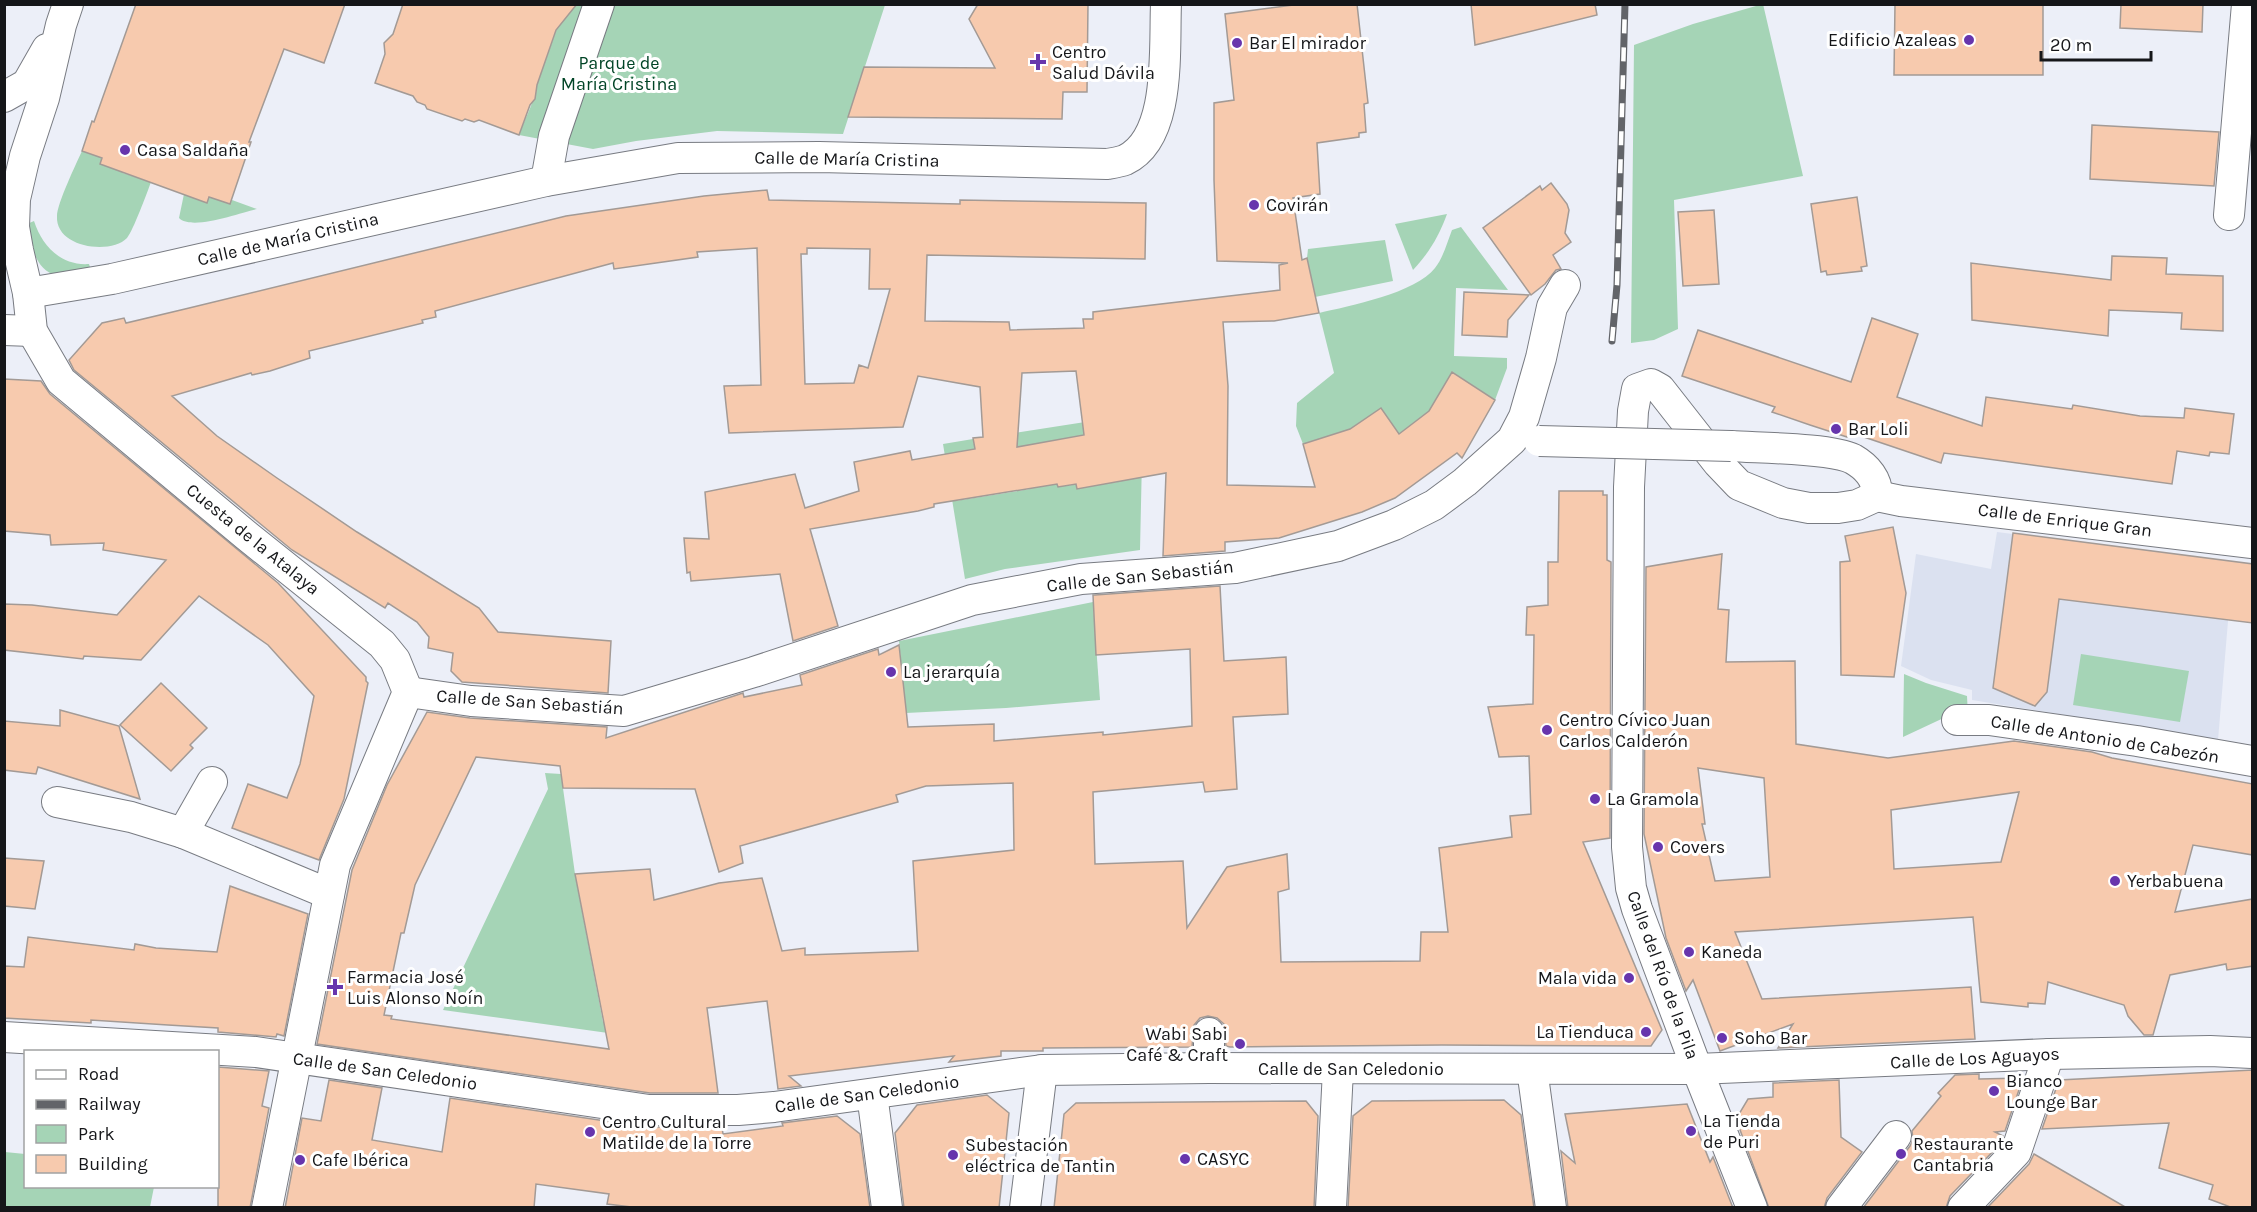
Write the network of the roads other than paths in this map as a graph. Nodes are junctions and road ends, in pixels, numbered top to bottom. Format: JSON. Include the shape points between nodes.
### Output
{"nodes":[{"id":1,"x":599,"y":4,"type":"edge"},
{"id":2,"x":1166,"y":4,"type":"edge"},
{"id":3,"x":2247,"y":4,"type":"edge"},
{"id":4,"x":64,"y":15,"type":"edge"},
{"id":5,"x":4,"y":97,"type":"edge"},
{"id":6,"x":4,"y":168,"type":"edge"},
{"id":7,"x":546,"y":181,"type":"junction"},
{"id":8,"x":15,"y":199,"type":"junction"},
{"id":9,"x":2229,"y":215,"type":"dead end"},
{"id":10,"x":1565,"y":285,"type":"dead end"},
{"id":11,"x":28,"y":293,"type":"junction"},
{"id":12,"x":18,"y":331,"type":"edge"},
{"id":13,"x":1526,"y":441,"type":"junction"},
{"id":14,"x":1877,"y":496,"type":"junction"},
{"id":15,"x":2253,"y":543,"type":"edge"},
{"id":16,"x":408,"y":692,"type":"junction"},
{"id":17,"x":1957,"y":720,"type":"dead end"},
{"id":18,"x":2253,"y":761,"type":"edge"},
{"id":19,"x":212,"y":782,"type":"dead end"},
{"id":20,"x":57,"y":802,"type":"dead end"},
{"id":21,"x":183,"y":833,"type":"junction"},
{"id":22,"x":329,"y":894,"type":"junction"},
{"id":23,"x":4,"y":1037,"type":"edge"},
{"id":24,"x":2253,"y":1053,"type":"edge"},
{"id":25,"x":2049,"y":1054,"type":"junction"},
{"id":26,"x":298,"y":1058,"type":"junction"},
{"id":27,"x":1532,"y":1069,"type":"junction"},
{"id":28,"x":1697,"y":1069,"type":"junction"},
{"id":29,"x":1042,"y":1070,"type":"junction"},
{"id":30,"x":1338,"y":1070,"type":"junction"},
{"id":31,"x":872,"y":1094,"type":"junction"},
{"id":32,"x":1896,"y":1136,"type":"dead end"},
{"id":33,"x":267,"y":1208,"type":"edge"},
{"id":34,"x":887,"y":1208,"type":"edge"},
{"id":35,"x":1025,"y":1208,"type":"edge"},
{"id":36,"x":1331,"y":1208,"type":"edge"},
{"id":37,"x":1551,"y":1208,"type":"edge"},
{"id":38,"x":1752,"y":1208,"type":"edge"},
{"id":39,"x":1841,"y":1208,"type":"edge"},
{"id":40,"x":1963,"y":1208,"type":"edge"}],
"edges":[{"from":1,"to":7,"type":"street","via":[[554,136]]},
{"from":2,"to":7,"type":"street","name":"Calle de María Cristina","via":[[1162,101],[1156,124],[1144,144],[1126,159],[1107,164],[678,158]]},
{"from":3,"to":9,"type":"street"},
{"from":4,"to":5,"type":"street","name":"Cuesta de la Atalaya","via":[[27,84]]},
{"from":4,"to":8,"type":"street","name":"Cuesta de la Atalaya"},
{"from":6,"to":8,"type":"street","name":"Cuesta de la Atalaya"},
{"from":7,"to":11,"type":"street","name":"Calle de María Cristina","via":[[112,279]]},
{"from":8,"to":11,"type":"street","name":"Cuesta de la Atalaya","via":[[14,227]]},
{"from":10,"to":13,"type":"street","name":"Calle de San Sebastián","via":[[1552,307],[1524,417]]},
{"from":11,"to":12,"type":"street","name":"Cuesta de la Atalaya"},
{"from":12,"to":16,"type":"street","name":"Cuesta de la Atalaya","via":[[61,381],[382,644],[395,660]]},
{"from":13,"to":14,"type":"street","bridge":true,"via":[[1731,446],[1832,453],[1853,459],[1870,474],[1878,484]]},
{"from":13,"to":16,"type":"street","name":"Calle de San Sebastián","via":[[1442,499],[1394,525],[1338,546],[1235,568],[1154,561],[972,600],[624,711],[471,701]]},
{"from":14,"to":15,"type":"street","name":"Calle de Enrique Gran"},
{"from":14,"to":28,"type":"street","name":"Calle del Río de la Pila","via":[[1857,505],[1809,508],[1783,503],[1739,485],[1659,388],[1652,384],[1637,389],[1629,487],[1627,847],[1637,909]]},
{"from":16,"to":22,"type":"street","via":[[334,865]]},
{"from":17,"to":18,"type":"street","name":"Calle de Antonio de Cabezón","via":[[1989,720]]},
{"from":19,"to":21,"type":"street"},
{"from":20,"to":21,"type":"street","via":[[131,817]]},
{"from":21,"to":22,"type":"street"},
{"from":22,"to":26,"type":"street"},
{"from":23,"to":26,"type":"street","name":"Calle de San Celedonio"},
{"from":24,"to":25,"type":"street","name":"Calle de Los Aguayos"},
{"from":25,"to":28,"type":"street","name":"Calle de Los Aguayos"},
{"from":25,"to":40,"type":"street","via":[[2016,1152]]},
{"from":26,"to":31,"type":"street","name":"Calle de San Celedonio","via":[[649,1110],[738,1110]]},
{"from":26,"to":33,"type":"street"},
{"from":27,"to":28,"type":"street","name":"Calle de San Celedonio"},
{"from":27,"to":30,"type":"street","name":"Calle de San Celedonio"},
{"from":27,"to":37,"type":"street"},
{"from":28,"to":38,"type":"street","name":"Calle del Río de la Pila"},
{"from":29,"to":30,"type":"street","name":"Calle de San Celedonio"},
{"from":29,"to":31,"type":"street","name":"Calle de San Celedonio"},
{"from":29,"to":35,"type":"street"},
{"from":30,"to":36,"type":"street"},
{"from":31,"to":34,"type":"street"},
{"from":32,"to":39,"type":"street"}]}
